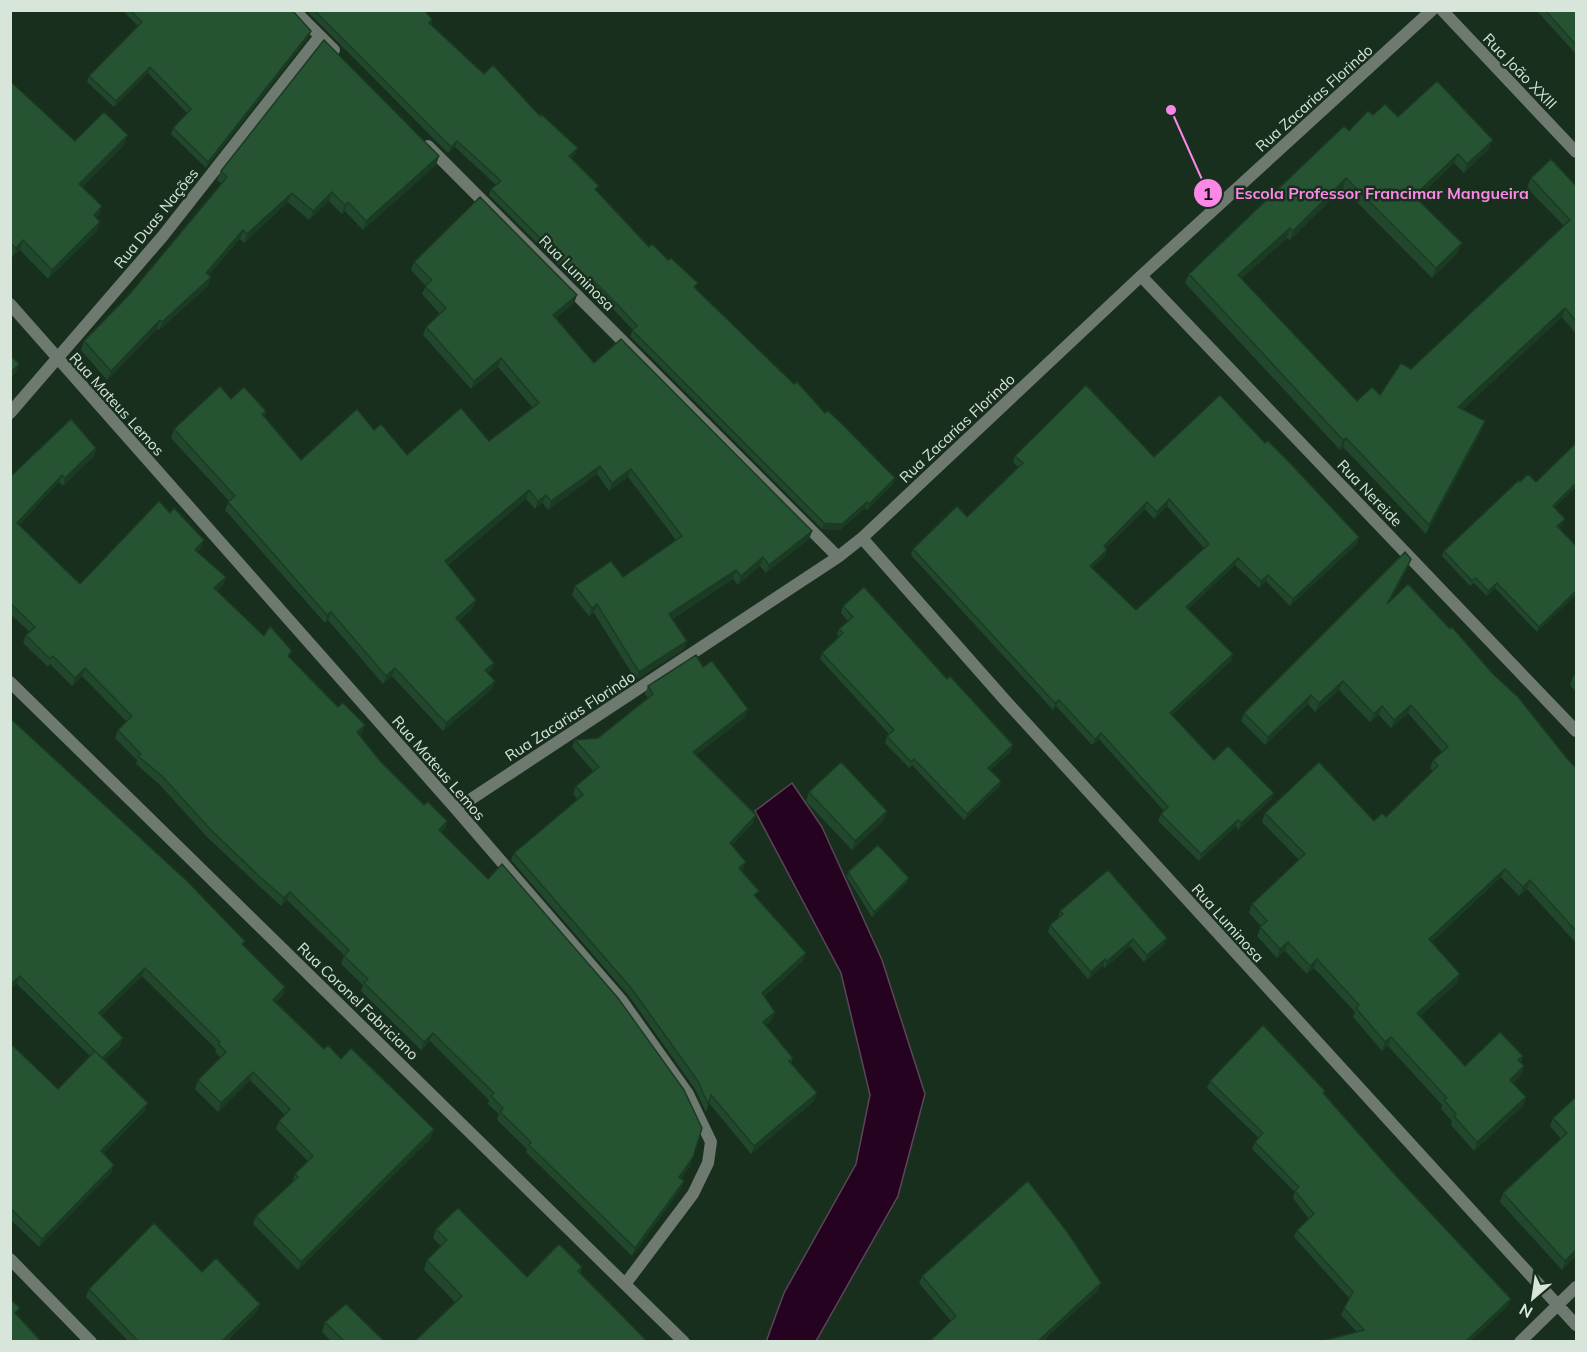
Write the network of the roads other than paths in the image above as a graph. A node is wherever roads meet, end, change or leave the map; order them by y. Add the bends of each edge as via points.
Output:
1 (294, 10) edge
2 (1432, 10) edge
3 (1442, 10) edge
4 (320, 36) junction
5 (345, 62) edge
6 (420, 137) edge
7 (1576, 152) edge
8 (1141, 276) junction
9 (10, 304) edge
10 (58, 361) junction
11 (10, 413) edge
12 (862, 538) junction
13 (838, 557) junction
14 (10, 682) edge
15 (1576, 731) edge
16 (456, 809) junction
17 (10, 1259) edge
18 (626, 1283) junction
19 (1576, 1287) edge
20 (1557, 1307) junction
21 (1576, 1325) edge
22 (91, 1341) edge
23 (684, 1341) edge
24 (1520, 1341) edge

1 - 4 street
2 - 8 street, Rua Zacarias Florindo
3 - 7 street, Rua João XXIII
4 - 5 street
4 - 10 street, Rua Duas Nações via 162,237
6 - 13 street, Rua Luminosa
8 - 12 street, Rua Zacarias Florindo
8 - 15 street, Rua Nereide
9 - 10 street, Rua Mateus Lemos
10 - 11 street, Rua Duas Nações
10 - 16 street, Rua Mateus Lemos
12 - 13 street, Rua Zacarias Florindo
12 - 20 street, Rua Luminosa
13 - 16 street, Rua Zacarias Florindo
14 - 18 street, Rua Coronel Fabriciano
16 - 18 street, Rua Mateus Lemos via 622,1001 688,1094 709,1134 708,1163 693,1194
17 - 22 street
18 - 23 street, Rua Coronel Fabriciano
19 - 20 street
20 - 21 street, Rua Luminosa
20 - 24 street

